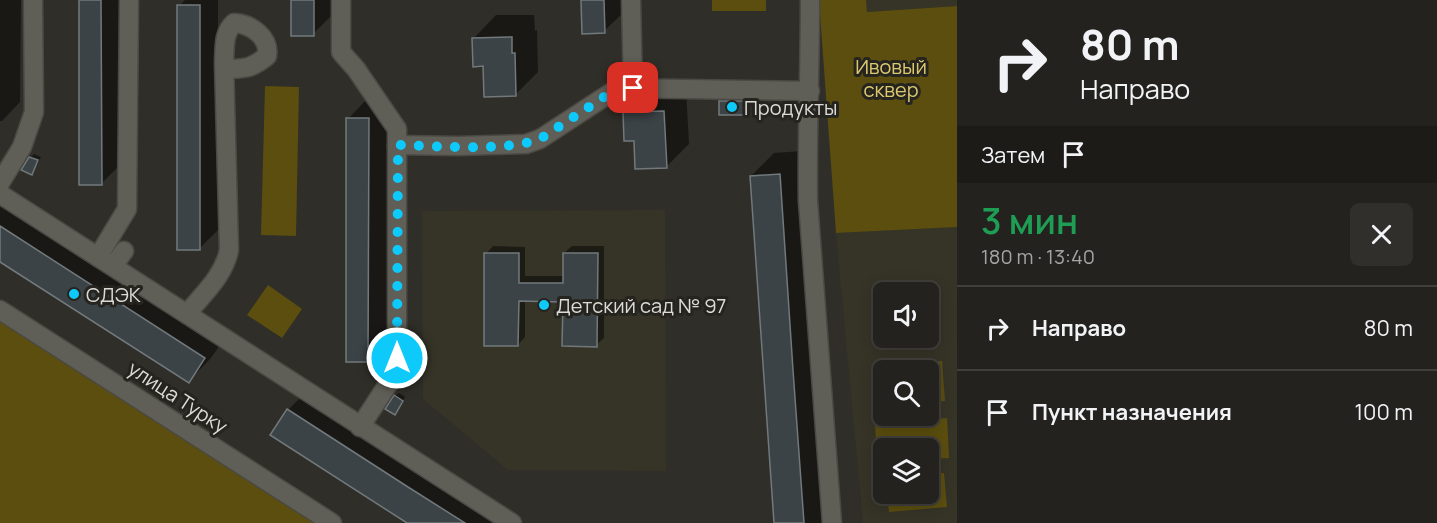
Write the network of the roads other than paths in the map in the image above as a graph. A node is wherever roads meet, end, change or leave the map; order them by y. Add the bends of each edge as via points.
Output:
1 (33, 0) edge
2 (129, 0) edge
3 (341, 0) edge
4 (631, 0) edge
5 (810, 0) edge
6 (224, 69) dead end
7 (633, 88) junction
8 (810, 91) junction
9 (398, 145) junction
10 (0, 183) edge
11 (0, 194) edge
12 (124, 251) dead end
13 (105, 261) junction
14 (0, 310) edge
15 (187, 314) junction
16 (360, 427) junction
17 (332, 523) edge
18 (512, 523) edge
19 (832, 523) edge

1 - 10 street via 34,112 22,147
2 - 13 street via 128,209
3 - 9 street via 341,52 397,129
4 - 7 street
5 - 8 street
6 - 15 street via 229,250 215,280
7 - 8 street
7 - 9 street via 618,88 540,139 526,144
8 - 19 street via 808,201
9 - 16 street via 397,366
11 - 13 street
12 - 13 street
13 - 15 street
14 - 17 street, улица Турку
15 - 16 street
16 - 18 street

